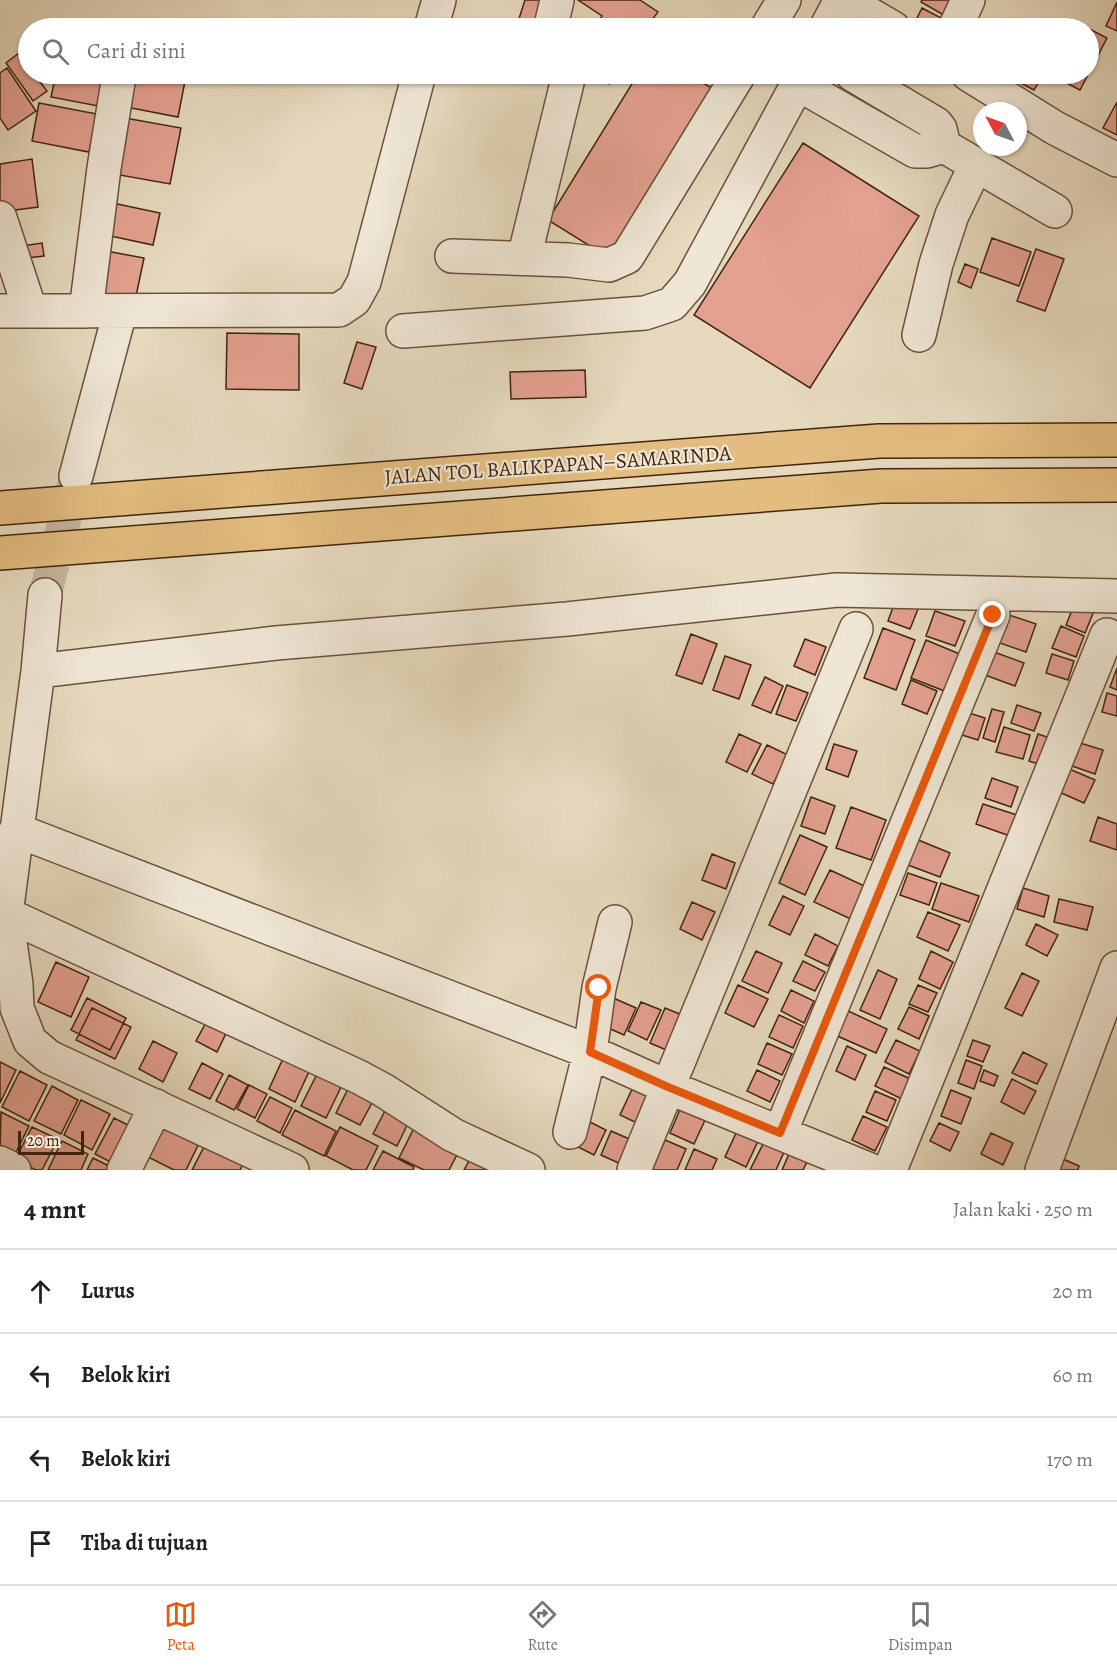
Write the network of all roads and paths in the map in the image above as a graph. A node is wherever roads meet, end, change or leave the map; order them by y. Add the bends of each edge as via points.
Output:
1 (439, 0) edge
2 (784, 0) edge
3 (843, 0) edge
4 (968, 0) edge
5 (434, 18) edge
6 (773, 18) edge
7 (832, 18) edge
8 (875, 18) edge
9 (960, 18) edge
10 (118, 84) edge
11 (416, 84) edge
12 (567, 84) edge
13 (733, 84) edge
14 (798, 84) edge
15 (809, 84) edge
16 (869, 84) edge
17 (984, 84) edge
18 (944, 146) junction
19 (1117, 160) edge
20 (976, 165) junction
21 (1055, 211) dead end
22 (0, 218) edge
23 (452, 256) dead end
24 (524, 258) junction
25 (15, 310) edge
26 (86, 311) junction
27 (120, 312) junction
28 (403, 331) dead end
29 (919, 335) dead end
30 (1117, 441) edge
31 (76, 476) tunnel mouth
32 (1117, 485) edge
33 (0, 508) edge
34 (0, 553) edge
35 (45, 596) tunnel mouth
36 (1117, 596) edge
37 (993, 615) dead end
38 (856, 629) dead end
39 (1107, 634) dead end
40 (38, 671) junction
41 (16, 830) junction
42 (6, 914) junction
43 (615, 922) dead end
44 (1117, 968) edge
45 (8, 1007) edge
46 (590, 1052) junction
47 (668, 1087) junction
48 (156, 1106) junction
49 (570, 1132) dead end
50 (780, 1133) junction
51 (250, 1161) edge
52 (0, 1163) edge
53 (14, 1170) edge
54 (123, 1170) edge
55 (292, 1170) edge
56 (528, 1170) edge
57 (633, 1170) edge
58 (870, 1170) edge
59 (890, 1170) edge
60 (1042, 1170) edge

1 - 5 street
2 - 6 street
3 - 7 street
3 - 8 street
4 - 9 street
10 - 26 street
11 - 27 street via 364,282 354,300 339,310
12 - 24 street
13 - 24 street via 627,256 609,265
14 - 28 street via 690,283 672,304 645,313
15 - 18 street via 915,151
16 - 18 street via 936,124
17 - 19 street via 1055,128
18 - 20 street
20 - 21 street
20 - 29 street via 952,215
22 - 25 street
23 - 24 street
25 - 26 street
26 - 27 street
27 - 31 street
30 - 33 highway, JALAN TOL BALIKPAPAN–SAMARINDA via 879,441
32 - 34 highway via 881,486
35 - 40 street
36 - 40 street via 837,590 567,619 276,643
37 - 50 street
38 - 47 street
39 - 59 street
40 - 41 street
41 - 42 street
41 - 46 street
42 - 45 street via 16,984
42 - 56 street via 372,1083 453,1136
43 - 46 street via 599,988
44 - 60 street
45 - 48 street via 30,1041 49,1057
46 - 47 street
46 - 49 street
47 - 50 street
47 - 57 street
48 - 51 street
48 - 54 street
50 - 58 street
51 - 55 street
52 - 53 street

